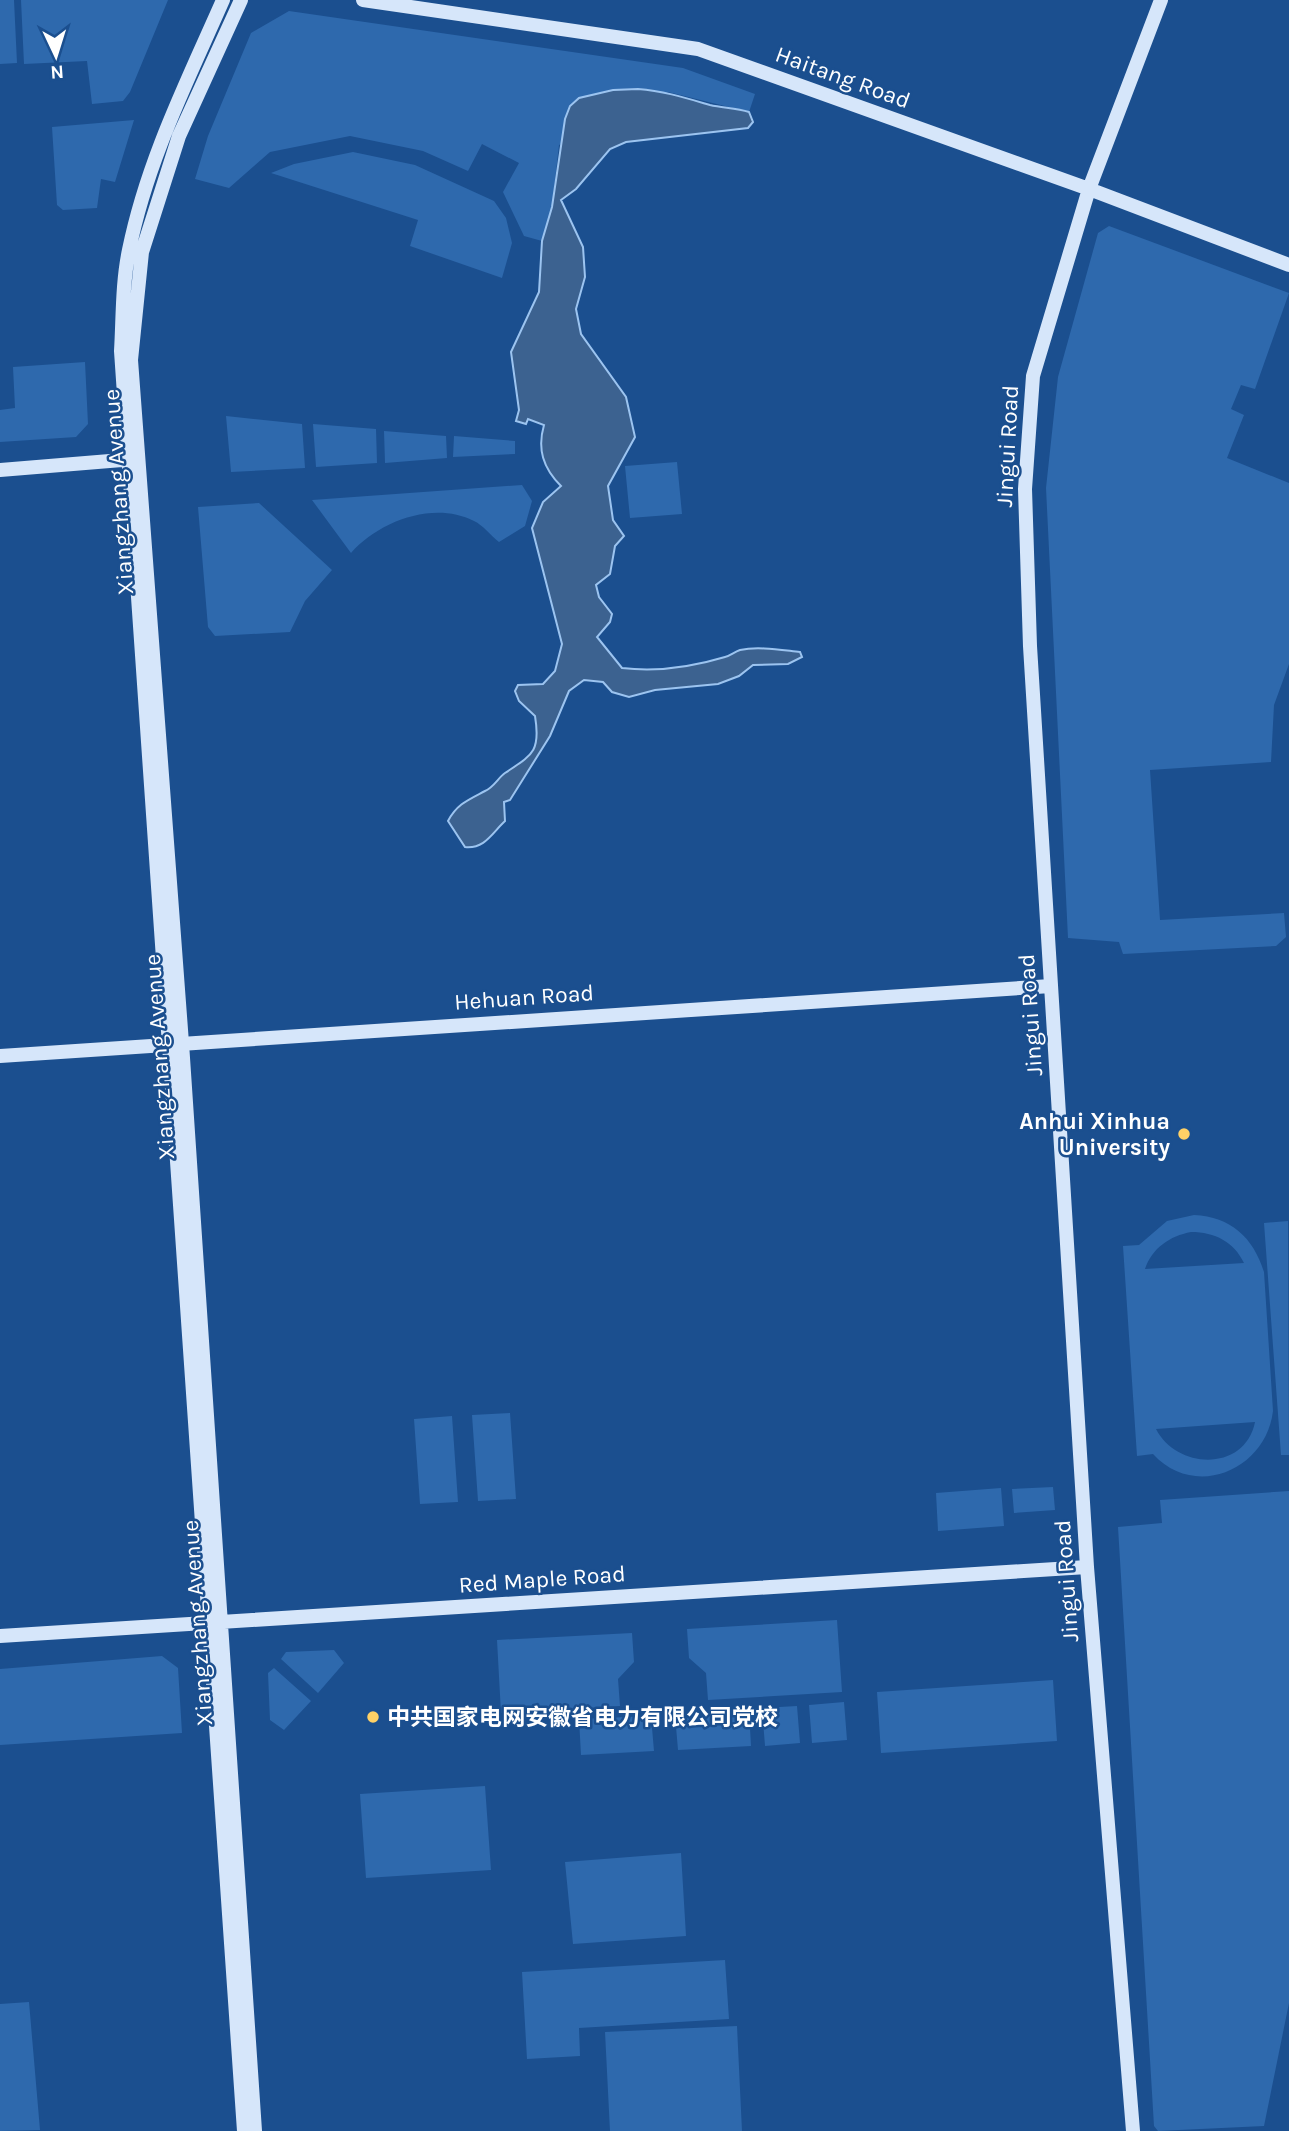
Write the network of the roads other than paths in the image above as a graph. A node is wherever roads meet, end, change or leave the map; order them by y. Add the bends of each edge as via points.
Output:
1 (223, 0) edge
2 (241, 0) edge
3 (363, 0) edge
4 (1161, 0) edge
5 (1089, 189) junction
6 (1289, 265) edge
7 (133, 459) junction
8 (0, 470) edge
9 (1051, 986) junction
10 (175, 1043) junction
11 (0, 1056) edge
12 (1087, 1567) junction
13 (214, 1622) junction
14 (0, 1636) edge
15 (244, 2131) edge
16 (255, 2131) edge
17 (1133, 2131) edge

1 - 7 street, Xiangzhang Avenue via 168,119 128,251 121,351
2 - 7 street, Xiangzhang Avenue via 179,136 142,252 131,360
3 - 5 street, Haitang Road via 698,49
4 - 5 street, Jingui Road
5 - 6 street, Haitang Road
5 - 9 street, Jingui Road via 1033,376 1025,489
7 - 8 street
7 - 10 street, Xiangzhang Avenue
9 - 10 street, Hehuan Road
9 - 12 street, Jingui Road
10 - 11 street, Hehuan Road
10 - 13 street, Xiangzhang Avenue
12 - 13 street, Red Maple Road
12 - 17 street, Jingui Road
13 - 14 street, Red Maple Road
13 - 15 street, Xiangzhang Avenue
13 - 16 street, Xiangzhang Avenue

